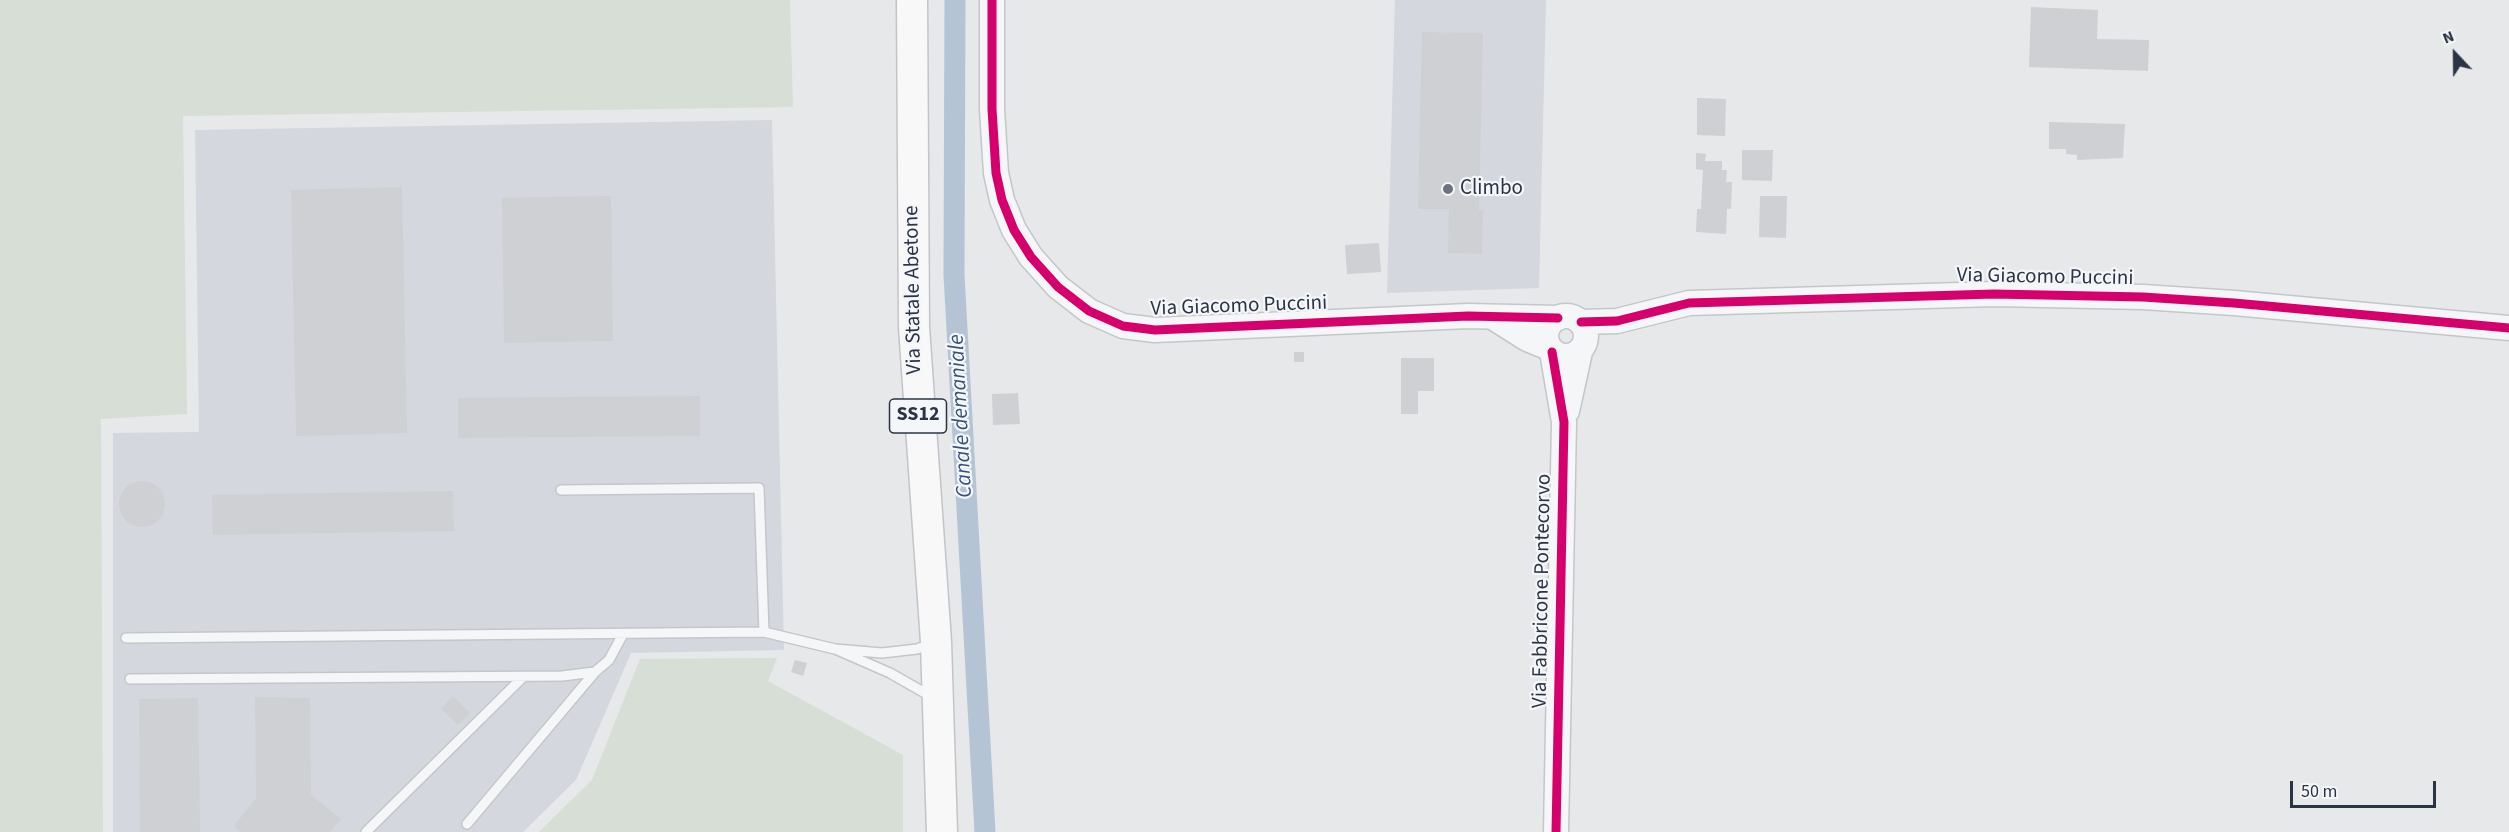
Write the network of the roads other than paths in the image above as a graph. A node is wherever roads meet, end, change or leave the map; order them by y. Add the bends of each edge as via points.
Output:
1 (912, 0) edge
2 (992, 0) edge
3 (1652, 312) junction
4 (1492, 317) junction
5 (1569, 320) junction
6 (2509, 328) edge
7 (1550, 350) junction
8 (1581, 350) junction
9 (1564, 422) junction
10 (561, 490) dead end
11 (764, 632) junction
12 (622, 634) junction
13 (126, 638) dead end
14 (936, 642) junction
15 (835, 649) junction
16 (595, 672) junction
17 (523, 677) junction
18 (130, 679) dead end
19 (938, 701) junction
20 (467, 824) dead end
21 (366, 832) edge
22 (942, 832) edge
23 (1556, 832) edge

1 - 14 main road, Via Statale Abetone / SS12 via 914,337
2 - 4 street, Via Giacomo Puccini via 992,109 996,173 1004,207 1031,257 1058,287 1089,311 1123,326 1155,330
3 - 5 street, Via Giacomo Puccini via 1617,321
3 - 6 street, Via Giacomo Puccini via 1689,303 2055,294 2324,309
3 - 8 street, Via Giacomo Puccini
4 - 5 street, Via Giacomo Puccini
4 - 7 street
5 - 7 street via 1552,321 1545,337
5 - 8 street via 1586,332
7 - 8 street via 1569,357
7 - 9 street, Via Fabbricone Pontecorvo
8 - 9 street, Via Fabbricone Pontecorvo
9 - 23 street, Via Fabbricone Pontecorvo
10 - 11 lane via 759,488
11 - 12 lane
11 - 15 lane
12 - 13 lane
12 - 16 lane via 609,660
14 - 15 lane via 882,653
14 - 19 main road, Via Statale Abetone / SS12
15 - 19 lane via 890,673
16 - 17 lane
16 - 20 lane
17 - 18 lane
17 - 21 lane
19 - 22 main road, Via Statale Abetone / SS12

